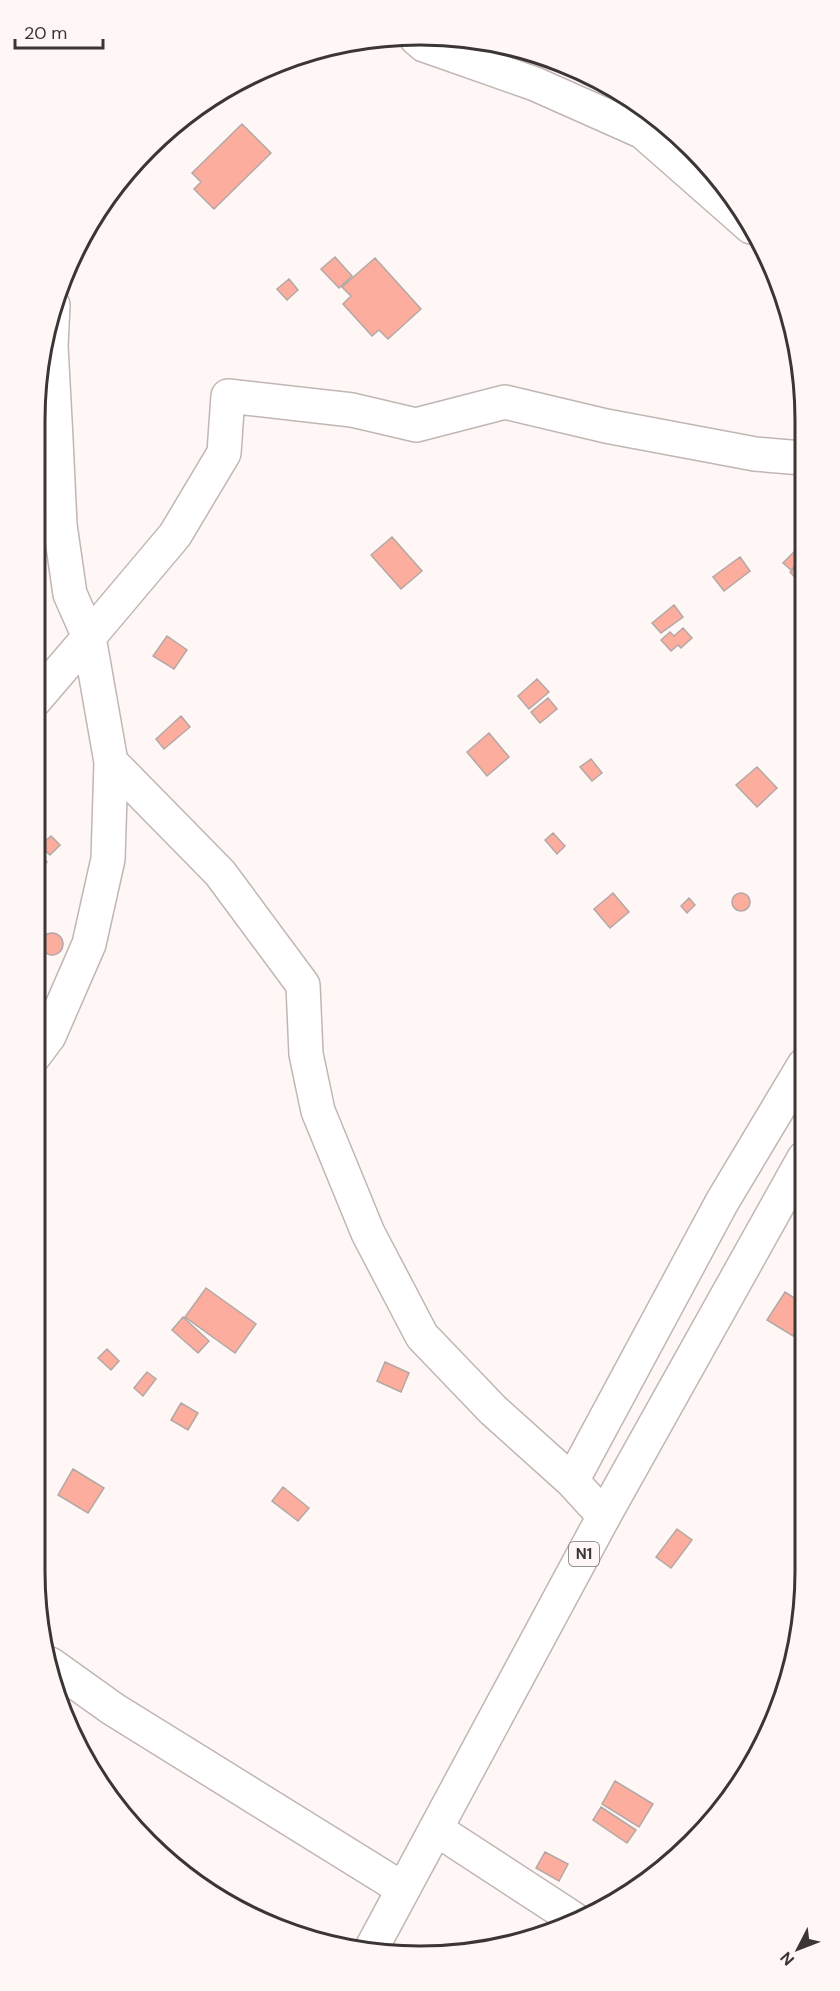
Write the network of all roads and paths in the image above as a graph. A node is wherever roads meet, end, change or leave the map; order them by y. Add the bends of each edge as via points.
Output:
1 (425, 45) edge
2 (729, 208) edge
3 (51, 351) edge
4 (45, 424) edge
5 (56, 439) junction
6 (795, 457) edge
7 (89, 637) junction
8 (45, 687) edge
9 (111, 762) junction
10 (45, 1041) edge
11 (795, 1080) edge
12 (795, 1174) edge
13 (572, 1481) junction
14 (604, 1516) junction
15 (59, 1671) edge
16 (436, 1829) junction
17 (403, 1889) junction
18 (568, 1915) edge
19 (374, 1943) edge

1 - 2 street via 536,84 643,132
3 - 5 street
4 - 5 street
5 - 7 street via 60,525 70,594
6 - 7 street via 755,454 606,426 505,402 416,425 352,410 228,396 224,453 175,535
7 - 8 street
7 - 9 street
9 - 10 street via 108,859 89,944
9 - 13 street via 220,873 303,985 306,1053 318,1111 368,1233 422,1336 493,1410
11 - 13 street via 722,1202
12 - 14 street, N1
13 - 14 street
14 - 16 street, N1
15 - 17 street
16 - 17 street, N1
16 - 18 street
17 - 19 street, N1

